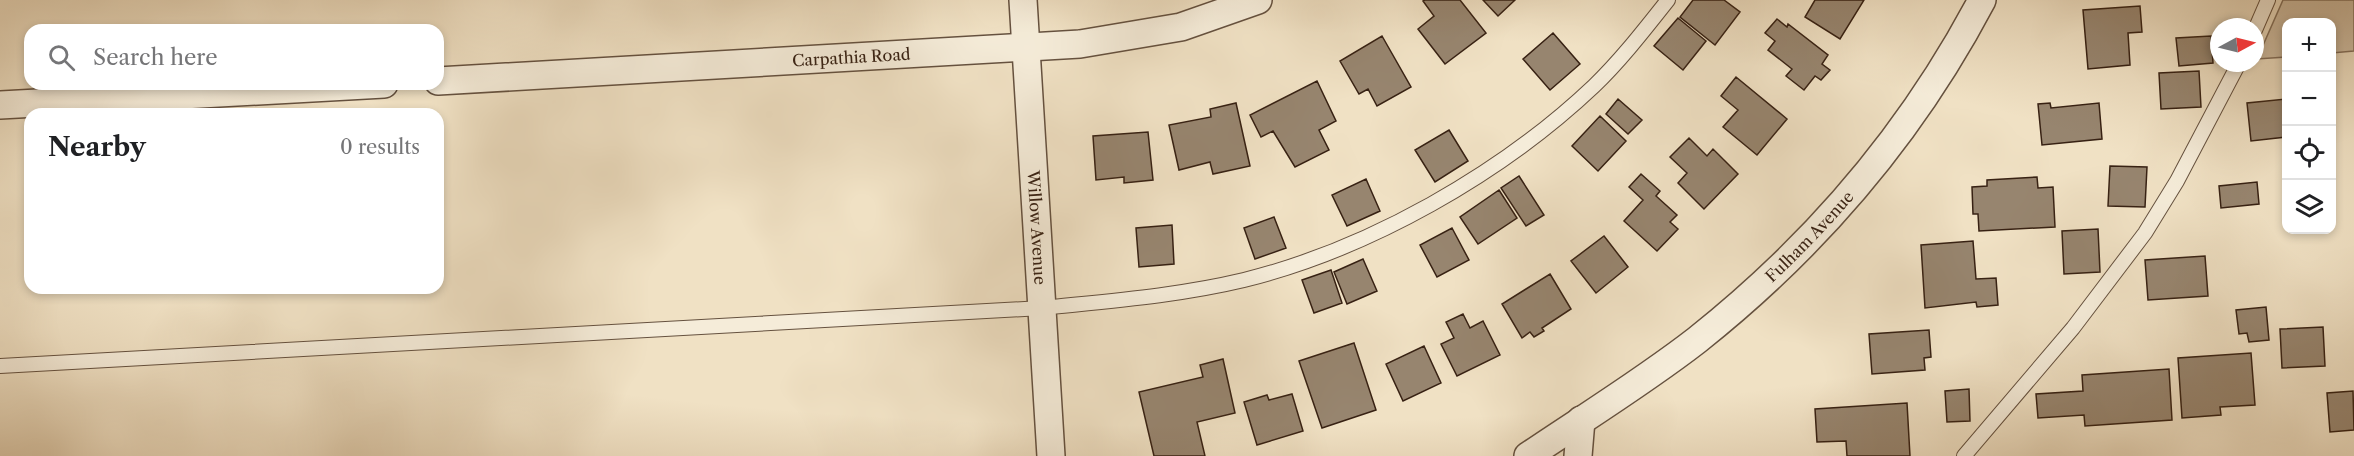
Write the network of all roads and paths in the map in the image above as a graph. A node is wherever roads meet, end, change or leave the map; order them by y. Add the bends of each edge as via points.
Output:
1 (1023, 0) edge
2 (1258, 0) edge
3 (1668, 0) edge
4 (1982, 0) edge
5 (2268, 0) edge
6 (2260, 18) edge
7 (1025, 48) junction
8 (2234, 72) edge
9 (444, 81) edge
10 (274, 90) edge
11 (0, 105) edge
12 (1041, 308) junction
13 (0, 366) edge
14 (1581, 420) junction
15 (1051, 456) edge
16 (1528, 456) edge
17 (1578, 456) edge
18 (1964, 456) edge

1 - 7 street, Willow Avenue
2 - 7 street, Carpathia Road via 1180,27 1092,42
3 - 12 lane via 1595,85 1548,124 1460,186 1378,230 1322,254 1245,279 1172,294
4 - 14 street, Fulham Avenue via 1904,127 1790,259 1696,340
5 - 6 lane
7 - 9 street, Carpathia Road
7 - 12 street, Willow Avenue
8 - 18 lane via 2145,234 2073,328
10 - 11 street
12 - 13 lane
12 - 15 street, Willow Avenue
14 - 16 street, Fulham Avenue
14 - 17 street

